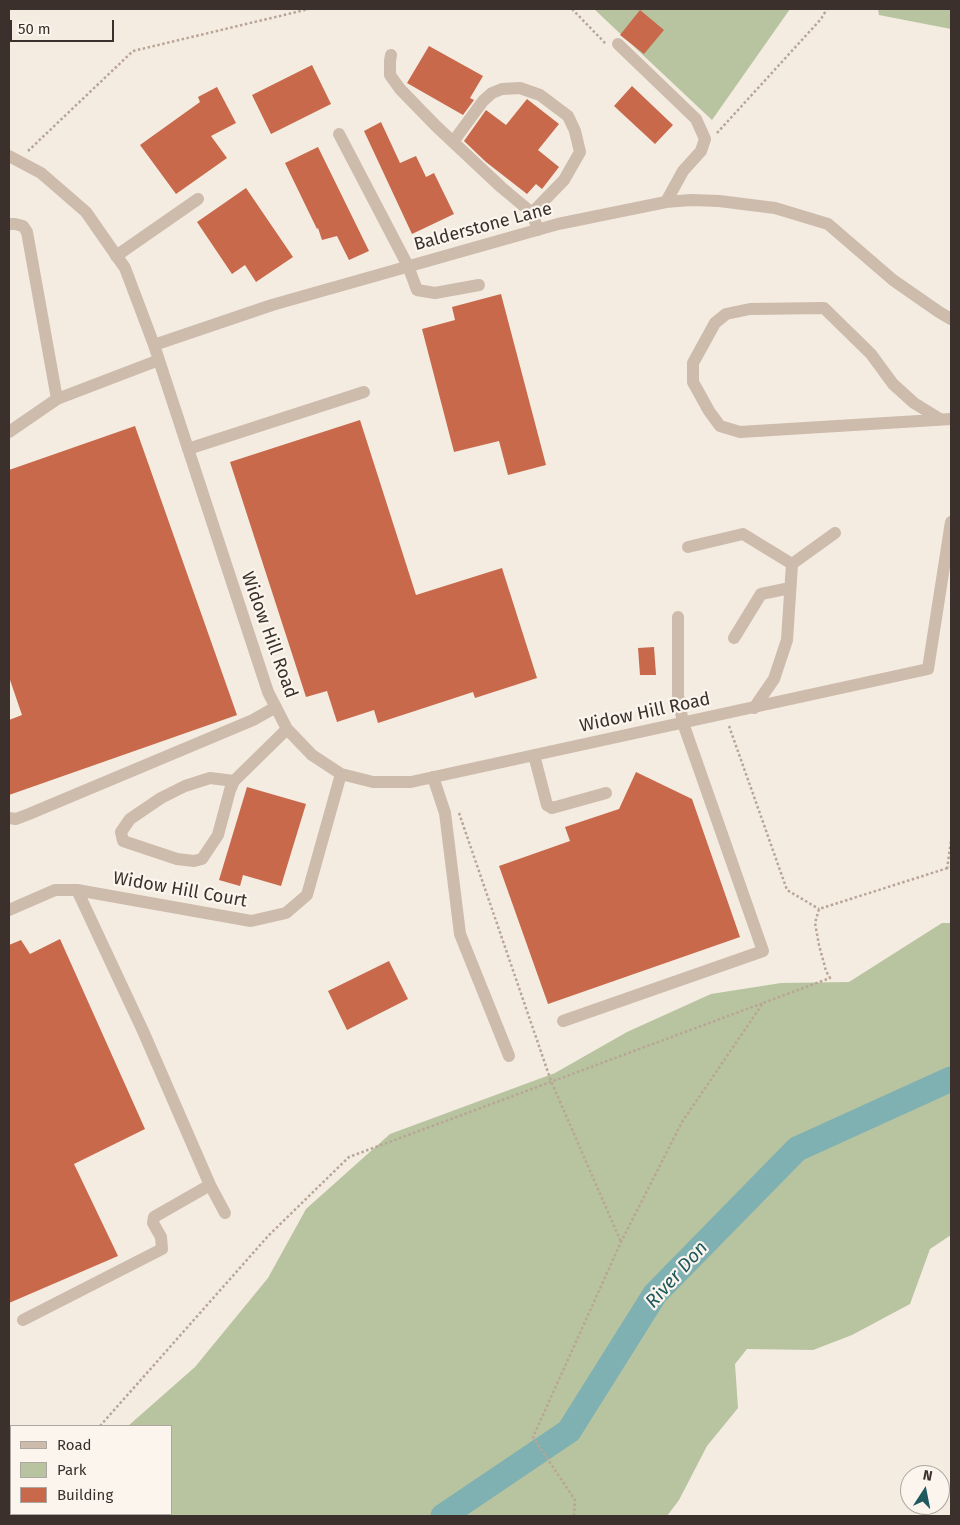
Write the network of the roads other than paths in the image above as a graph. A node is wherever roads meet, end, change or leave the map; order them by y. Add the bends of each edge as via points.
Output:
1 (618, 44) dead end
2 (392, 55) dead end
3 (339, 134) dead end
4 (453, 142) junction
5 (13, 159) edge
6 (198, 199) dead end
7 (666, 202) junction
8 (532, 213) junction
9 (9, 224) edge
10 (538, 230) junction
11 (116, 256) junction
12 (408, 266) junction
13 (479, 285) dead end
14 (951, 319) edge
15 (154, 345) junction
16 (159, 360) junction
17 (364, 392) dead end
18 (57, 399) junction
19 (946, 419) edge
20 (9, 432) edge
21 (188, 449) junction
22 (951, 522) edge
23 (835, 533) dead end
24 (688, 547) dead end
25 (792, 564) junction
26 (790, 588) junction
27 (678, 617) dead end
28 (734, 638) dead end
29 (276, 707) junction
30 (754, 708) junction
31 (683, 723) junction
32 (287, 728) junction
33 (534, 755) junction
34 (341, 774) junction
35 (433, 777) junction
36 (234, 781) junction
37 (606, 794) dead end
38 (9, 818) edge
39 (76, 890) junction
40 (9, 910) edge
41 (563, 1021) dead end
42 (509, 1056) dead end
43 (210, 1185) junction
44 (225, 1213) dead end
45 (23, 1320) dead end

1 - 7 street via 696,119 705,139 701,151 683,172
2 - 4 street via 390,75
3 - 12 street
4 - 8 street
4 - 8 street via 483,101 502,89 520,88 540,95 568,116 580,152 564,180
5 - 11 street, Widow Hill Road via 41,173 86,212
6 - 11 street
7 - 10 street, Balderstone Lane
7 - 14 street, Balderstone Lane via 720,201 775,208 828,224 893,280
8 - 10 street
9 - 18 street via 23,226 27,232
10 - 12 street, Balderstone Lane
11 - 15 street, Widow Hill Road via 125,268
12 - 13 street via 417,290 424,292
12 - 15 street, Balderstone Lane via 272,305
15 - 16 street, Widow Hill Road
16 - 18 street
16 - 21 street, Widow Hill Road
17 - 21 street
18 - 20 street
19 - 19 street via 740,432 720,426 709,411 693,382 693,363 715,323 726,314 750,309 824,308 871,354 893,384 914,403
21 - 29 street, Widow Hill Road via 268,692
22 - 30 street, Widow Hill Road via 928,669
23 - 25 street
24 - 25 street via 743,534
25 - 26 street
26 - 28 street via 761,594
26 - 30 street via 787,640 774,679
27 - 31 street via 678,694
29 - 32 street, Widow Hill Road
29 - 38 street via 135,770 16,819
30 - 31 street, Widow Hill Road
31 - 33 street, Widow Hill Road
31 - 41 street via 763,951
32 - 34 street, Widow Hill Road via 312,755
32 - 36 street
33 - 35 street, Widow Hill Road
33 - 37 street via 547,805 552,808
34 - 35 street, Widow Hill Road via 373,782 411,782
34 - 39 street, Widow Hill Court via 307,895 286,913 252,921
35 - 42 street via 445,813 460,934
36 - 36 street via 218,835 202,859 177,859 123,841 121,832 130,819 162,798 210,778
39 - 40 street, Widow Hill Court via 55,890
39 - 43 street via 143,1031
43 - 44 street
43 - 45 street via 154,1217 162,1249

